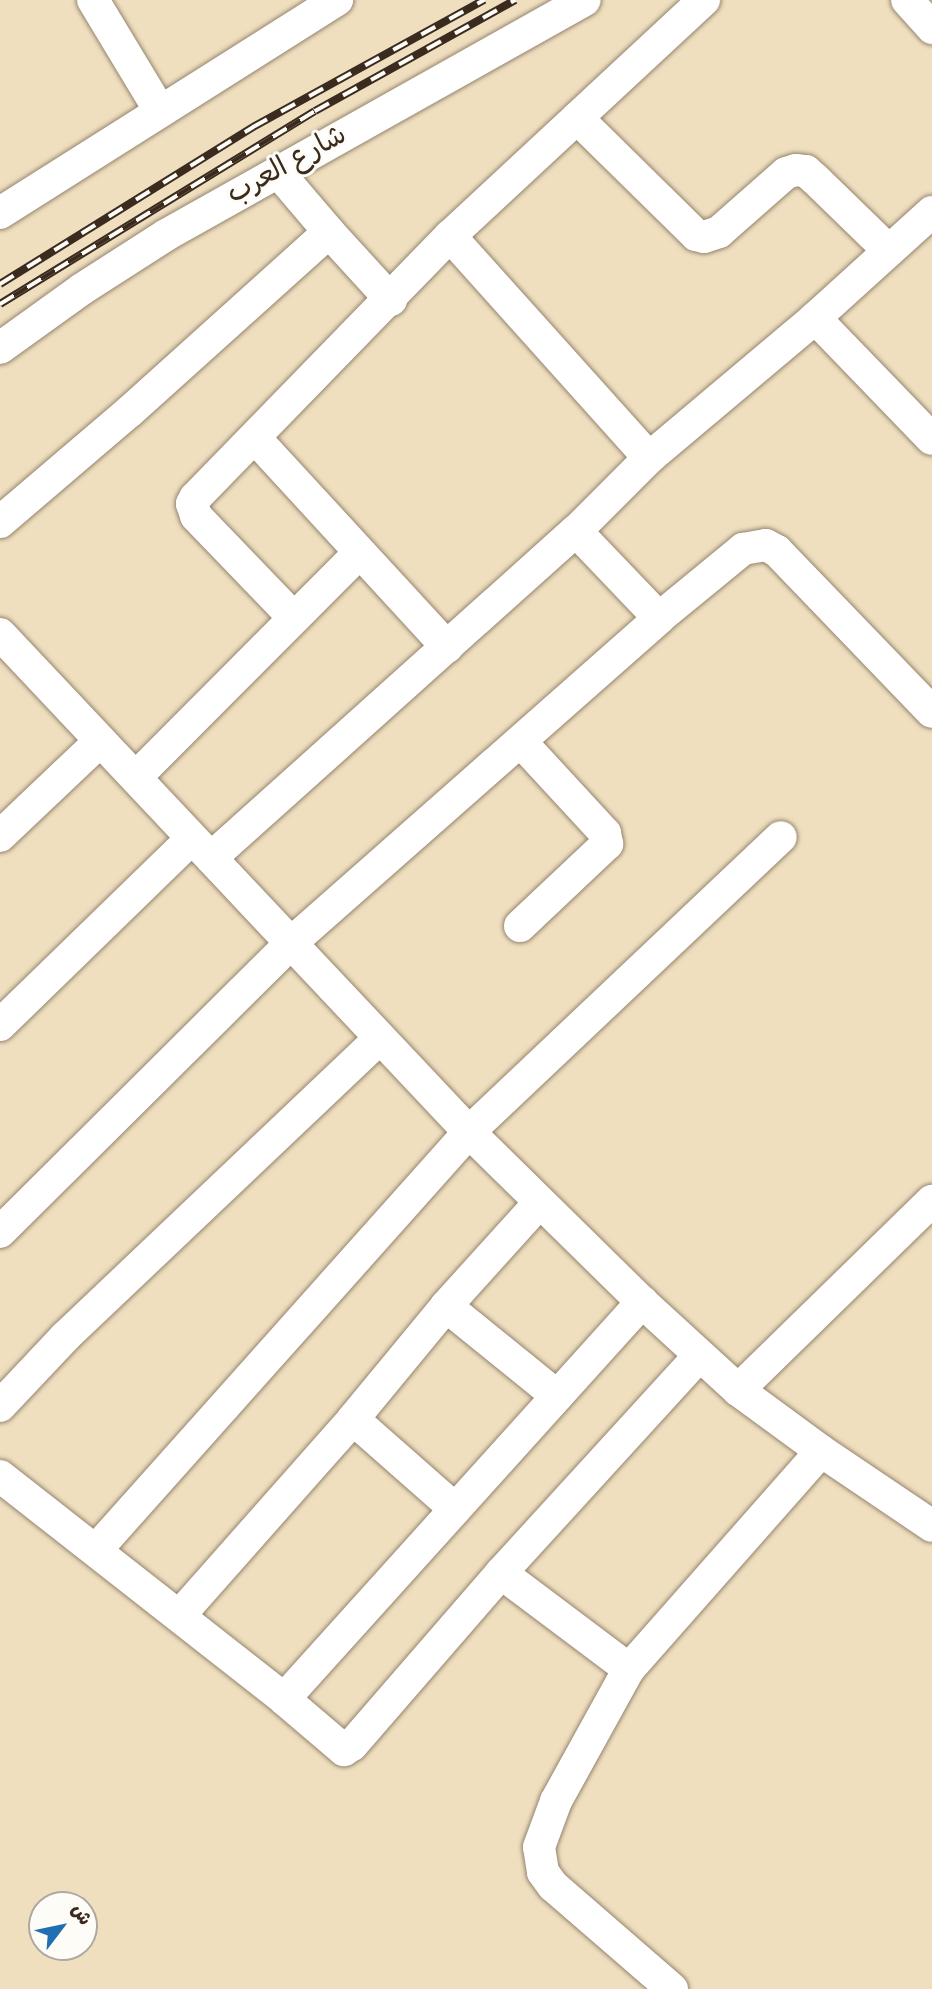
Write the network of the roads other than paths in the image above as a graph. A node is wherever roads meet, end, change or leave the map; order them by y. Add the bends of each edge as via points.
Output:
1 (93, 0) edge
2 (337, 0) edge
3 (586, 0) edge
4 (704, 0) edge
5 (907, 0) edge
6 (932, 29) edge
7 (160, 111) junction
8 (577, 118) junction
9 (278, 172) junction
10 (932, 212) edge
11 (0, 213) edge
12 (329, 232) junction
13 (450, 236) junction
14 (889, 251) junction
15 (391, 300) junction
16 (815, 318) junction
17 (0, 348) edge
18 (928, 425) edge
19 (255, 438) junction
20 (649, 458) junction
21 (0, 523) edge
22 (576, 531) junction
23 (359, 553) junction
24 (294, 618) junction
25 (659, 618) junction
26 (1, 637) edge
27 (447, 647) junction
28 (932, 712) edge
29 (100, 741) junction
30 (521, 742) junction
31 (136, 777) junction
32 (0, 836) edge
33 (781, 837) dead end
34 (201, 848) junction
35 (520, 926) dead end
36 (291, 943) junction
37 (0, 1024) edge
38 (380, 1038) junction
39 (469, 1132) junction
40 (932, 1201) edge
41 (540, 1202) junction
42 (0, 1232) edge
43 (642, 1302) junction
44 (446, 1306) junction
45 (699, 1356) junction
46 (738, 1390) junction
47 (557, 1396) junction
48 (0, 1406) edge
49 (353, 1419) junction
50 (821, 1451) junction
51 (0, 1476) edge
52 (455, 1509) junction
53 (932, 1526) edge
54 (96, 1550) junction
55 (501, 1573) junction
56 (179, 1616) junction
57 (629, 1669) junction
58 (284, 1699) junction
59 (672, 1989) edge

1 - 7 street
2 - 7 street
3 - 9 street, شارع العرب
4 - 8 street
5 - 6 street
7 - 11 street
8 - 13 street
8 - 14 street via 696,235 719,232 786,173 796,170 806,171
9 - 12 street
9 - 17 street, شارع العرب via 166,235
10 - 14 street
12 - 15 street
12 - 21 street
13 - 15 street
13 - 20 street
14 - 16 street
15 - 19 street
16 - 18 street
16 - 20 street
19 - 23 street
19 - 24 street via 195,498 193,510
20 - 22 street
22 - 25 street
22 - 27 street
23 - 24 street
23 - 27 street
24 - 31 street
25 - 28 street via 743,549 765,545 777,551
25 - 30 street
26 - 29 street
27 - 34 street
29 - 31 street
29 - 32 street
30 - 35 street via 607,838 604,849
30 - 36 street
31 - 34 street
33 - 39 street
34 - 36 street
34 - 37 street
36 - 38 street
36 - 42 street
38 - 39 street
38 - 48 street via 65,1337
39 - 41 street
39 - 54 street
40 - 46 street
41 - 43 street
41 - 44 street
43 - 45 street
43 - 47 street
44 - 47 street
44 - 49 street
45 - 46 street
45 - 55 street
46 - 50 street
47 - 52 street
49 - 52 street
49 - 56 street
50 - 53 street
50 - 57 street
51 - 54 street
52 - 58 street
54 - 56 street
55 - 57 street
55 - 58 street via 348,1748 341,1749
56 - 58 street
57 - 59 street via 556,1801 538,1858 553,1886

